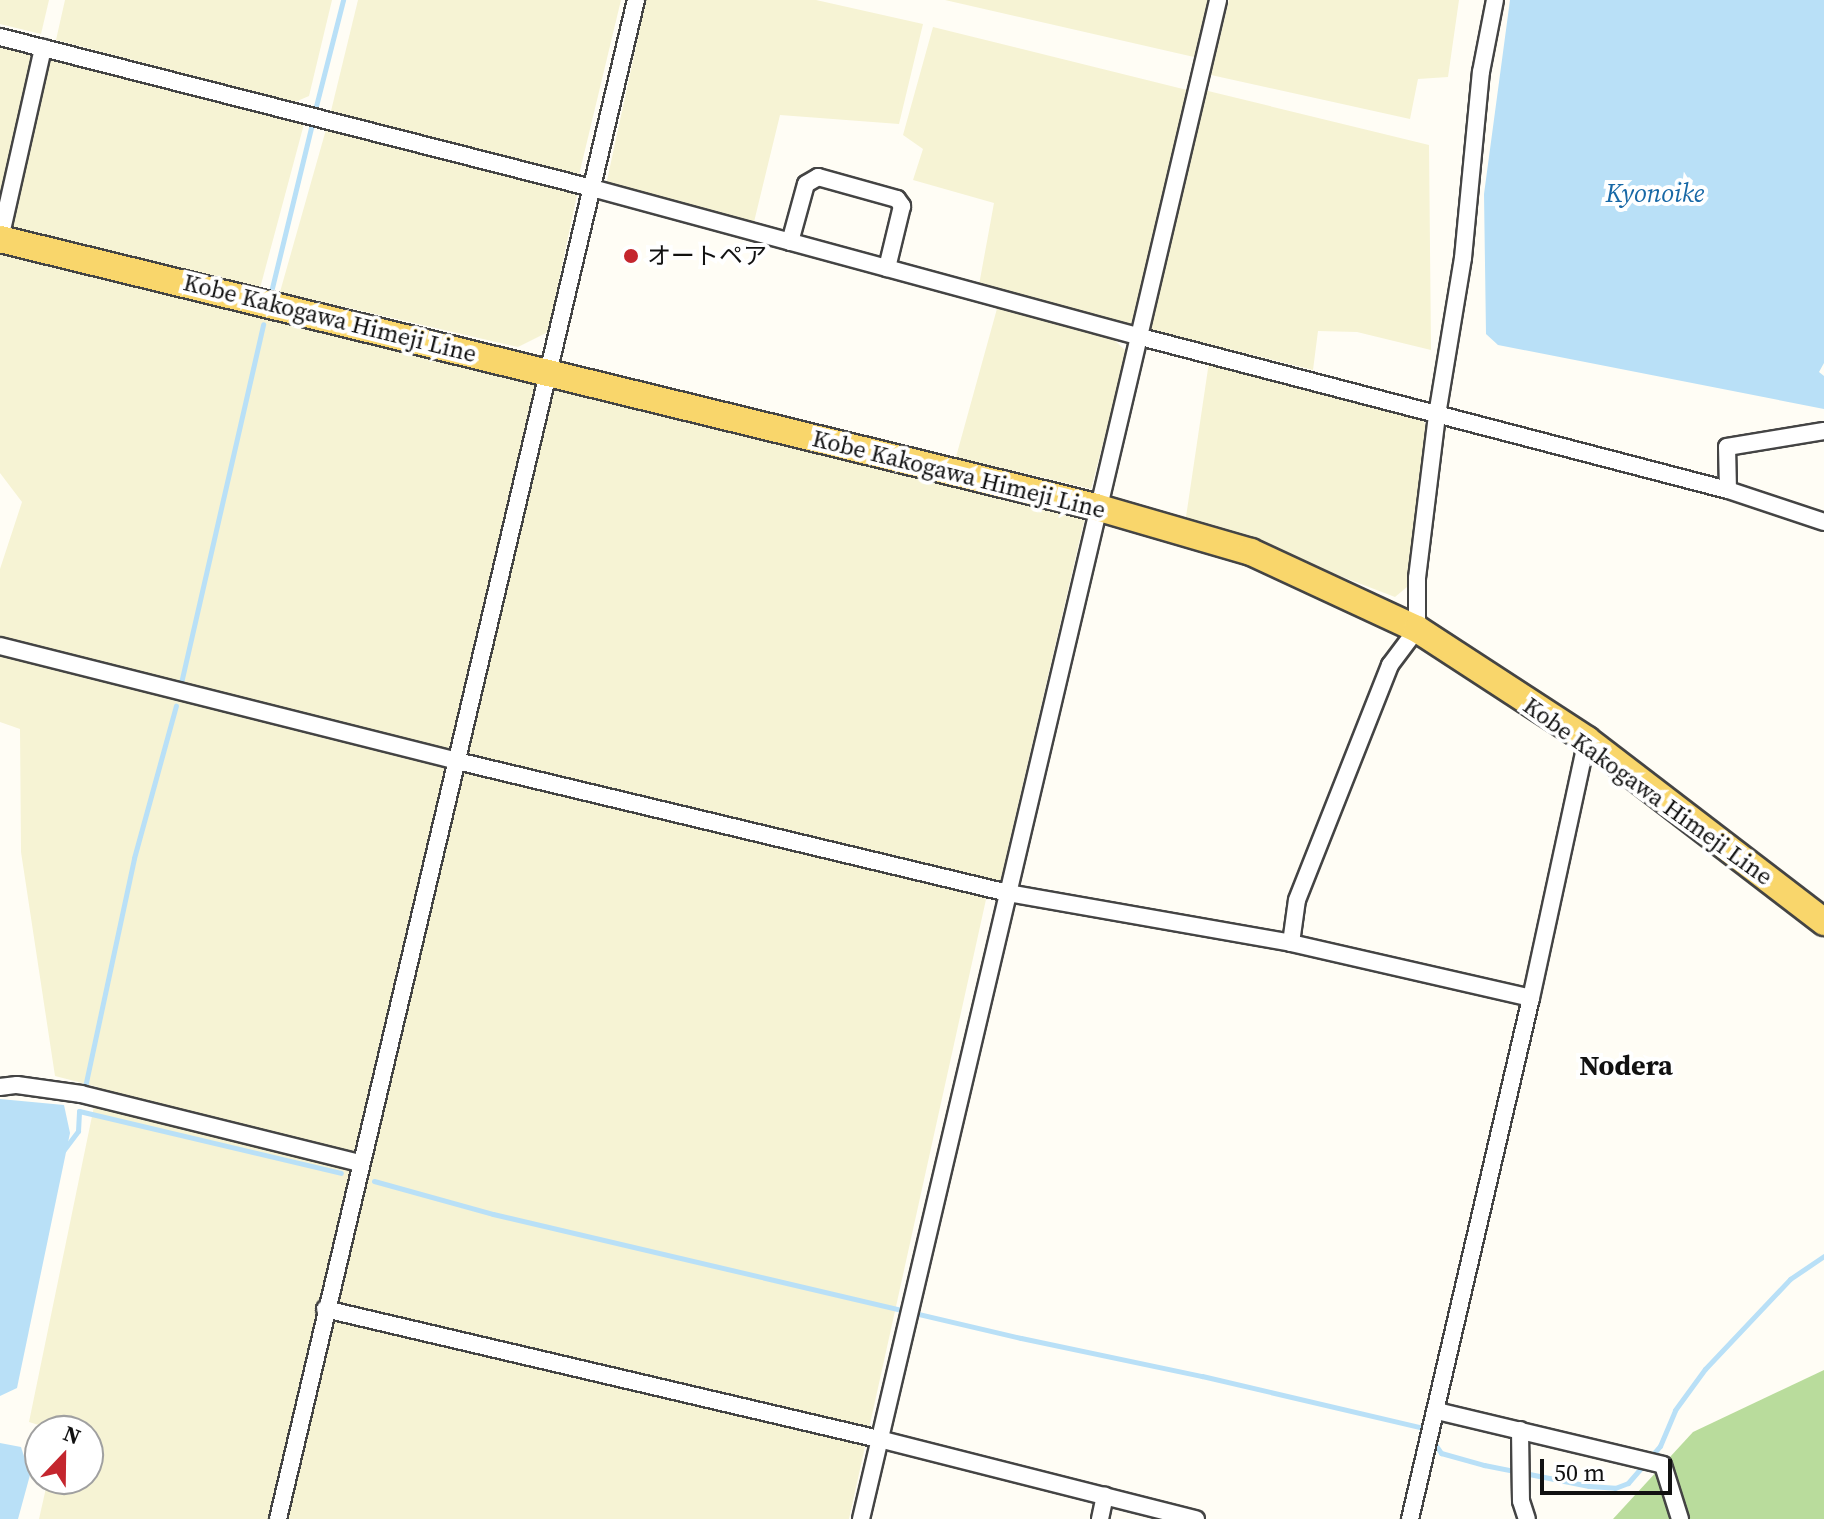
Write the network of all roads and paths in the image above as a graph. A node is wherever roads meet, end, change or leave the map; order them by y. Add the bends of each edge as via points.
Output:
1 (636, 0) edge
2 (1218, 0) edge
3 (1495, 0) edge
4 (0, 37) edge
5 (43, 48) junction
6 (592, 188) junction
7 (0, 239) edge
8 (790, 242) junction
9 (887, 268) junction
10 (1137, 336) junction
11 (550, 372) junction
12 (1437, 415) junction
13 (1824, 431) edge
14 (1728, 490) junction
15 (1096, 507) junction
16 (1824, 522) edge
17 (1417, 629) junction
18 (0, 646) edge
19 (1587, 740) junction
20 (457, 761) junction
21 (1008, 893) junction
22 (1824, 922) edge
23 (1291, 943) junction
24 (1531, 998) junction
25 (0, 1087) edge
26 (360, 1163) junction
27 (325, 1309) junction
28 (1437, 1411) junction
29 (1520, 1430) junction
30 (879, 1439) junction
31 (1105, 1496) junction
32 (278, 1519) edge
33 (861, 1519) edge
34 (1100, 1519) edge
35 (1196, 1519) edge
36 (1410, 1519) edge
37 (1527, 1519) edge
38 (1680, 1519) edge

1 - 6 street
2 - 10 street
3 - 12 street via 1481,72 1463,258
4 - 5 street
5 - 6 street
5 - 7 street
6 - 8 street
6 - 11 street
7 - 11 main road, Kobe Kakogawa Himeji Line
8 - 9 street
8 - 9 street via 806,184 818,177 897,199 902,206
9 - 10 street
10 - 12 street
10 - 15 street
11 - 15 main road, Kobe Kakogawa Himeji Line
11 - 20 street
12 - 14 street
12 - 17 street via 1417,578
13 - 14 street via 1727,447
14 - 16 street
15 - 17 main road, Kobe Kakogawa Himeji Line via 1251,552
15 - 21 street
17 - 19 main road, Kobe Kakogawa Himeji Line
17 - 23 street via 1390,665 1297,900
18 - 20 street
19 - 22 main road, Kobe Kakogawa Himeji Line
19 - 24 street
20 - 21 street
20 - 26 street
21 - 23 street
21 - 30 street
23 - 24 street
24 - 28 street
25 - 26 street via 81,1094
26 - 27 street
27 - 30 street
27 - 32 street
28 - 29 street
28 - 36 street
29 - 37 street via 1521,1501
29 - 38 street via 1663,1465
30 - 31 street
30 - 33 street
31 - 34 street
31 - 35 street

